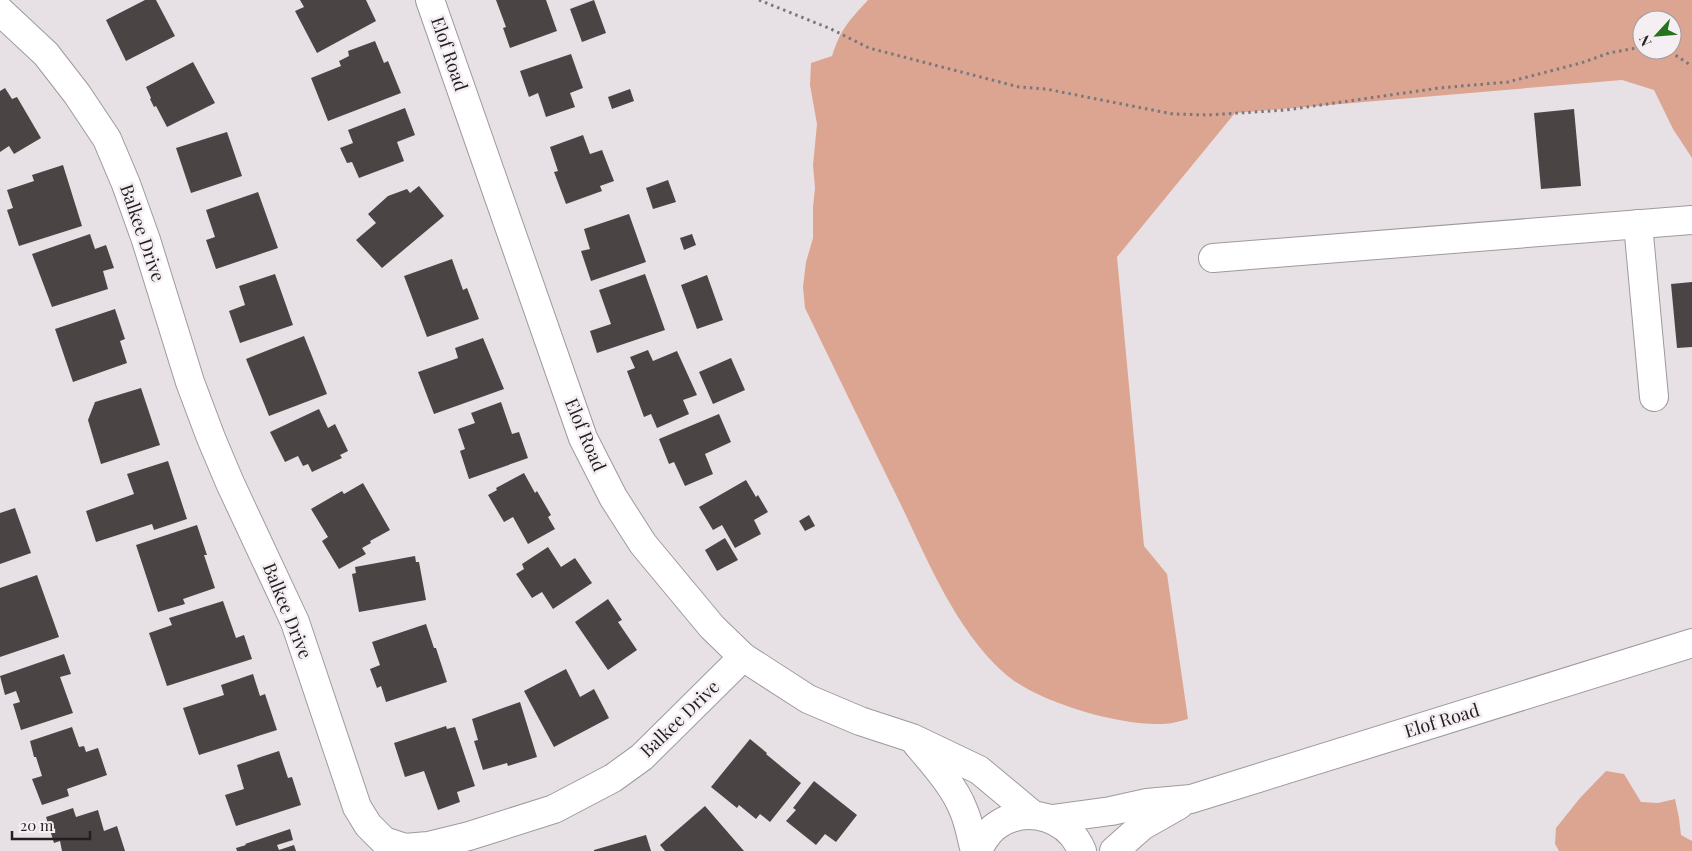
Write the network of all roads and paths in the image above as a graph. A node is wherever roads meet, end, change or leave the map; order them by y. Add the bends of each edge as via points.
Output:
1 (430, 0) edge
2 (759, 0) edge
3 (0, 11) edge
4 (1632, 50) edge
5 (1692, 220) edge
6 (1638, 224) junction
7 (1212, 258) dead end
8 (1654, 397) dead end
9 (1692, 643) edge
10 (743, 657) junction
11 (912, 738) junction
12 (1192, 799) junction
13 (1043, 817) junction
14 (976, 851) edge
15 (1082, 851) edge
16 (1114, 851) edge

1 - 10 street, Elof Road via 583,438 613,497 643,544 712,627
2 - 4 path via 869,48 1019,87 1046,89 1173,114 1286,110 1439,88 1508,82
3 - 10 street, Balkee Drive via 46,54 107,139 146,240 210,438 295,622 357,807 368,825 384,841 405,848 428,846 554,809 583,795 642,757
5 - 6 street
6 - 7 street
6 - 8 street
9 - 12 street, Elof Road
10 - 11 street, Elof Road via 808,699
11 - 13 street, Elof Road via 979,770
11 - 14 street via 959,799
12 - 13 street, Elof Road
12 - 16 street, Elof Road via 1142,826
13 - 14 street via 1015,817 998,824
13 - 15 street via 1068,829

